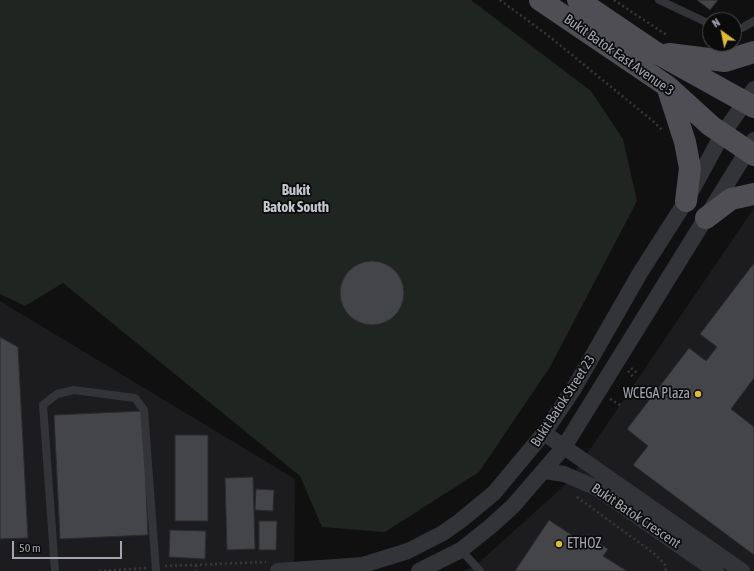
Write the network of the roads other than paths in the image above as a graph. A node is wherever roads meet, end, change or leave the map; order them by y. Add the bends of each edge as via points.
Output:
1 (540, 0) edge
2 (578, 0) edge
3 (659, 0) edge
4 (702, 20) edge
5 (754, 21) edge
6 (742, 28) edge
7 (655, 52) junction
8 (754, 52) edge
9 (667, 86) junction
10 (751, 99) edge
11 (722, 135) junction
12 (752, 149) edge
13 (754, 194) edge
14 (686, 201) junction
15 (706, 218) junction
16 (544, 433) junction
17 (564, 447) junction
18 (545, 471) junction
19 (711, 548) junction
20 (461, 550) junction
21 (275, 566) edge
22 (697, 566) edge
23 (156, 569) edge
24 (55, 571) edge
25 (419, 571) edge
26 (480, 571) edge
27 (716, 571) edge
28 (742, 571) edge

1 - 9 main road, Bukit Batok East Avenue 3
2 - 7 main road, Bukit Batok East Avenue 3
3 - 4 lane
5 - 6 lane
7 - 8 main road via 726,61
7 - 10 main road, Bukit Batok East Avenue 3
9 - 11 main road, Bukit Batok East Avenue 3
9 - 14 main road via 685,142 690,168
10 - 11 street, Bukit Batok Street 23
11 - 12 main road, Bukit Batok East Avenue 3
11 - 14 street, Bukit Batok Street 23
12 - 15 street, Bukit Batok Street 23
13 - 15 main road via 731,199
14 - 16 street, Bukit Batok Street 23 via 640,273 573,390
15 - 17 street, Bukit Batok Street 23
16 - 17 street, Bukit Batok Crescent
16 - 21 street, Bukit Batok Street 23 via 508,478 477,509 408,551 362,565
17 - 18 street, Bukit Batok Street 23
17 - 19 street, Bukit Batok Crescent
18 - 20 street, Bukit Batok Street 23 via 513,506
18 - 22 street, Bukit Batok Crescent via 564,474 597,488
19 - 22 street
19 - 28 street, Bukit Batok Crescent
20 - 25 street, Bukit Batok Street 23
20 - 26 lane
22 - 27 street, Bukit Batok Crescent
23 - 24 lane via 144,410 136,398 74,390 57,394 43,405

